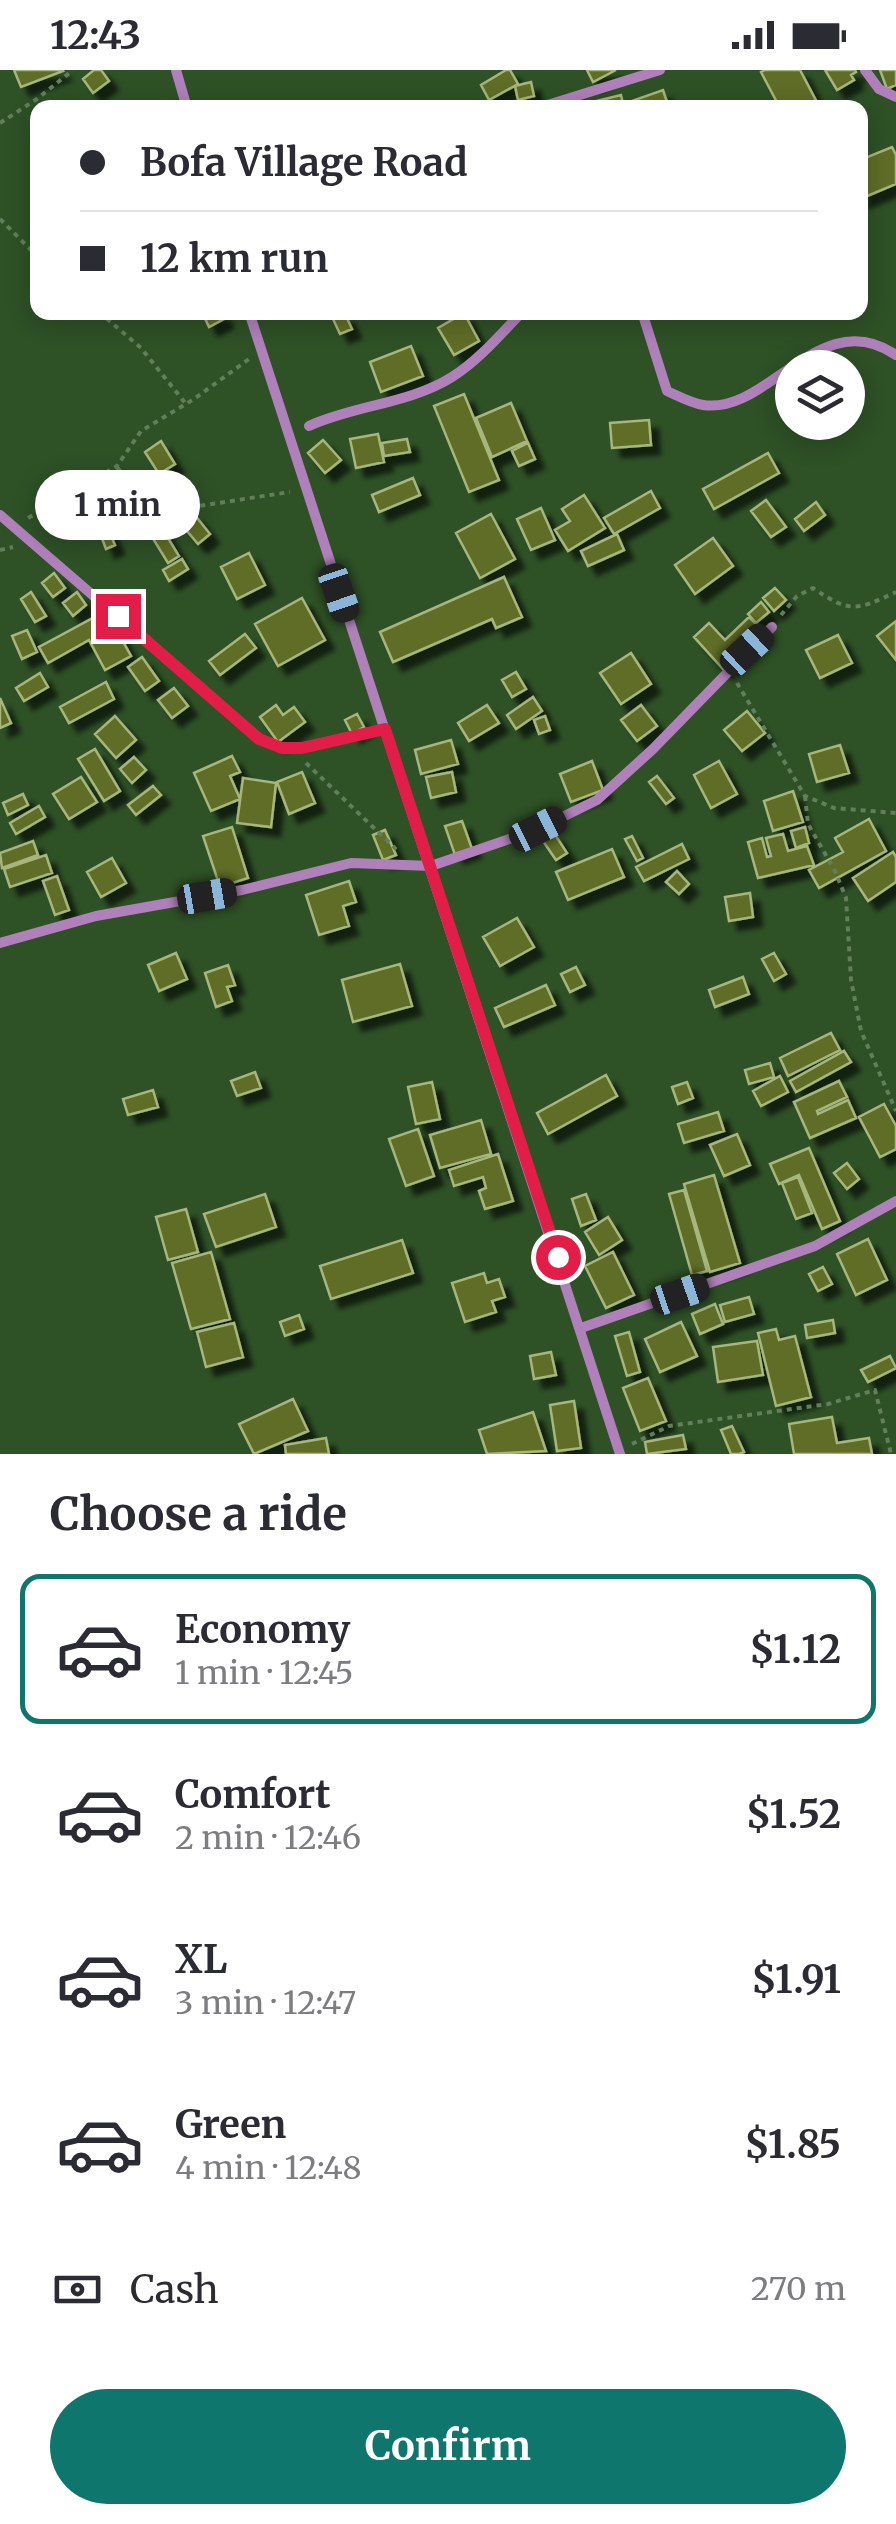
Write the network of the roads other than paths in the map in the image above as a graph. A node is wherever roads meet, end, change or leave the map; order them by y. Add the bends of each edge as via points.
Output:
1 (176, 70) edge
2 (660, 70) edge
3 (865, 70) edge
4 (896, 96) edge
5 (185, 100) edge
6 (564, 100) edge
7 (252, 320) edge
8 (514, 320) edge
9 (644, 320) edge
10 (896, 355) edge
11 (309, 426) dead end
12 (0, 515) edge
13 (772, 627) road end
14 (385, 729) junction
15 (431, 866) junction
16 (0, 943) edge
17 (896, 1201) edge
18 (581, 1328) junction
19 (615, 1453) edge

1 - 5 street
2 - 6 street
3 - 4 street via 879,89
7 - 14 street
8 - 11 street via 453,377
9 - 10 street via 666,392 705,406 739,399 842,340 883,346
12 - 14 street via 259,739 290,748
13 - 15 street via 597,800 538,829
14 - 15 street
15 - 16 street via 351,863
15 - 18 street
17 - 18 street via 815,1246
18 - 19 street

